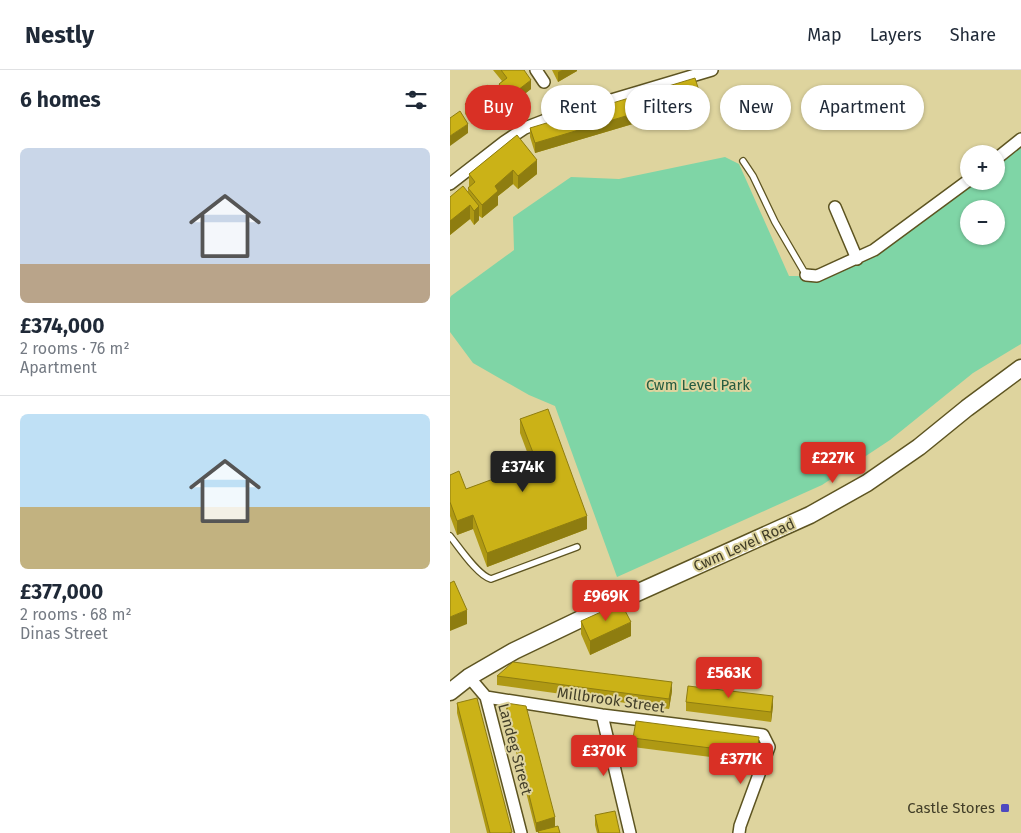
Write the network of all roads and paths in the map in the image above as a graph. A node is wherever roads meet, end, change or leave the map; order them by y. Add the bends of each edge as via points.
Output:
1 (536, 70) edge
2 (712, 70) edge
3 (544, 82) dead end
4 (1021, 139) edge
5 (1005, 152) edge
6 (744, 161) dead end
7 (450, 184) edge
8 (960, 187) edge
9 (835, 207) dead end
10 (858, 259) junction
11 (806, 275) joint
12 (1021, 368) edge
13 (450, 536) edge
14 (577, 546) dead end
15 (469, 678) junction
16 (450, 692) edge
17 (486, 697) junction
18 (602, 715) junction
19 (521, 833) edge
20 (630, 833) edge
21 (739, 833) edge

1 - 3 street
2 - 7 street via 525,128
4 - 5 street
6 - 11 lane
8 - 10 street
9 - 10 street
10 - 11 street via 816,276
12 - 15 street, Cwm Level Road via 919,448 867,484 810,515 514,650
13 - 14 lane via 479,571 490,579
15 - 16 street, Cwm Level Road
15 - 17 street, Landeg Street
17 - 18 street, Millbrook Street
17 - 19 street, Landeg Street
18 - 20 street
18 - 21 street, Millbrook Street via 763,734 769,747

